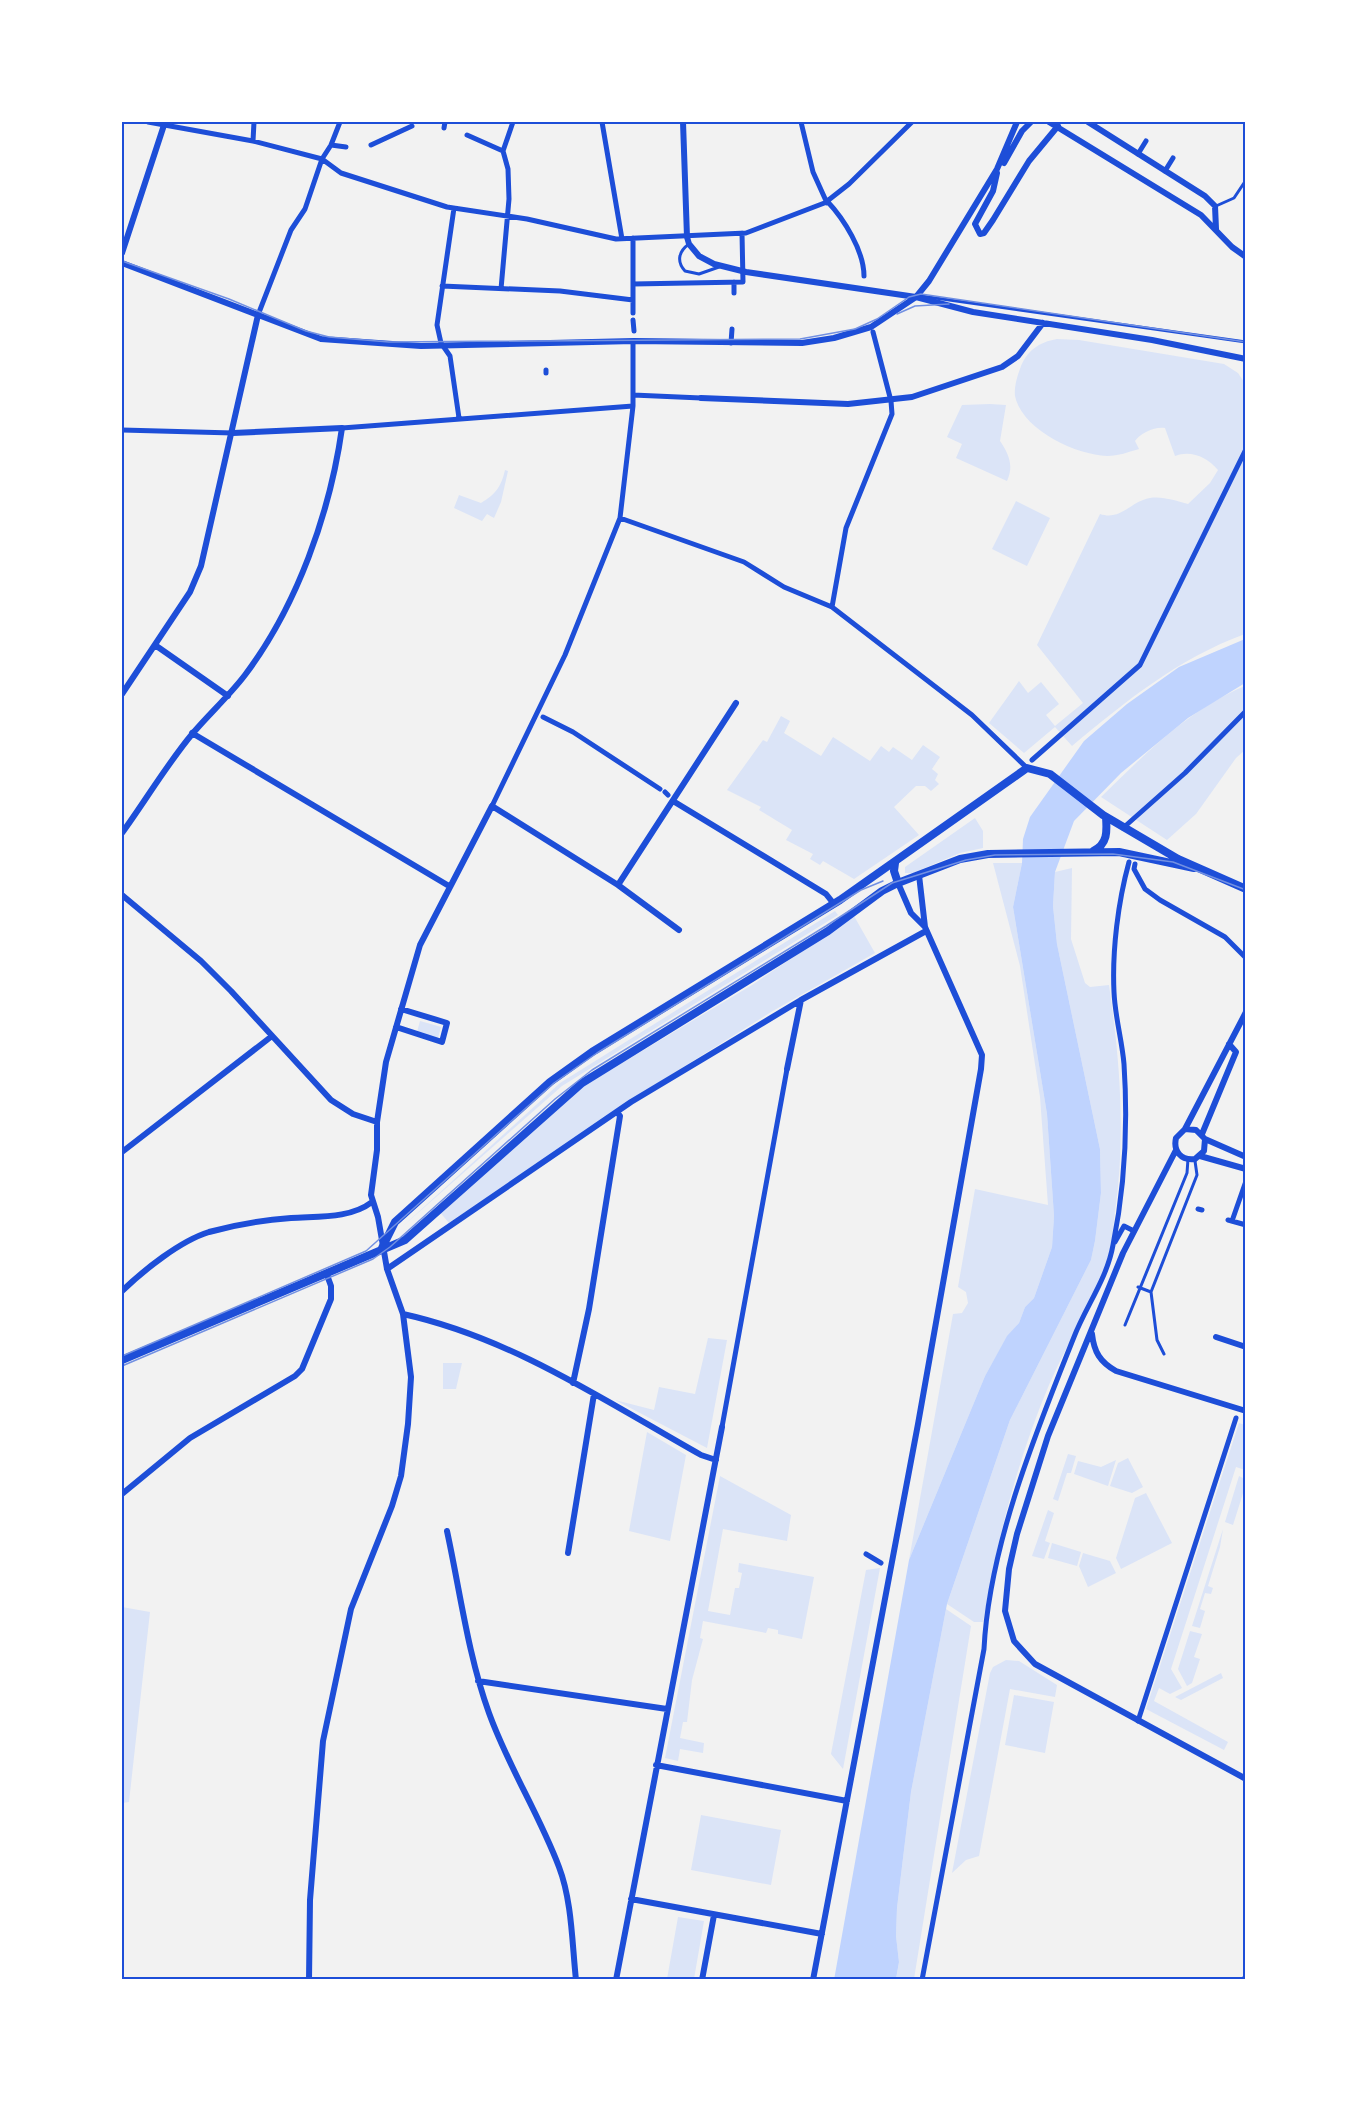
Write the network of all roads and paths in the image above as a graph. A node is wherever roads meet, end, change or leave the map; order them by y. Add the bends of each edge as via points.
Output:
1 (148, 122) edge
2 (254, 122) edge
3 (340, 122) edge
4 (513, 122) edge
5 (602, 122) edge
6 (683, 122) edge
7 (801, 122) edge
8 (912, 122) edge
9 (1016, 122) edge
10 (1031, 122) edge
11 (1049, 122) edge
12 (1088, 122) edge
13 (165, 123) edge
14 (412, 126) dead end
15 (1058, 126) junction
16 (467, 135) dead end
17 (253, 141) junction
18 (1146, 141) dead end
19 (331, 145) junction
20 (371, 145) dead end
21 (346, 147) dead end
22 (503, 151) junction
23 (1138, 154) junction
24 (1173, 158) dead end
25 (322, 159) junction
26 (997, 169) junction
27 (1165, 171) junction
28 (1245, 180) edge
29 (827, 202) junction
30 (1215, 206) junction
31 (450, 208) junction
32 (508, 216) junction
33 (1216, 229) junction
34 (687, 231) junction
35 (744, 233) junction
36 (633, 238) junction
37 (622, 239) junction
38 (689, 244) junction
39 (122, 253) edge
40 (1245, 256) edge
41 (122, 263) edge
42 (721, 266) junction
43 (743, 271) junction
44 (864, 276) dead end
45 (734, 282) junction
46 (442, 286) junction
47 (633, 287) junction
48 (501, 289) junction
49 (734, 293) dead end
50 (916, 297) junction
51 (633, 300) junction
52 (633, 313) dead end
53 (258, 315) junction
54 (633, 320) dead end
55 (1043, 323) junction
56 (732, 329) dead end
57 (634, 331) dead end
58 (873, 332) dead end
59 (1245, 342) edge
60 (731, 343) junction
61 (633, 344) dead end
62 (443, 347) junction
63 (1245, 359) edge
64 (633, 395) junction
65 (701, 398) joint
66 (891, 401) junction
67 (633, 406) junction
68 (459, 417) junction
69 (342, 428) junction
70 (122, 430) edge
71 (233, 433) junction
72 (1245, 449) edge
73 (620, 518) junction
74 (832, 607) junction
75 (155, 645) junction
76 (122, 694) edge
77 (228, 696) junction
78 (736, 703) dead end
79 (1245, 711) edge
80 (543, 717) dead end
81 (192, 734) junction
82 (1030, 764) junction
83 (664, 792) dead end
84 (673, 801) junction
85 (492, 806) junction
86 (1105, 816) junction
87 (1124, 828) junction
88 (122, 833) edge
89 (1085, 852) junction
90 (895, 863) junction
91 (1194, 868) junction
92 (919, 875) junction
93 (898, 883) junction
94 (618, 885) junction
95 (449, 886) junction
96 (1245, 889) edge
97 (122, 895) edge
98 (834, 904) junction
99 (926, 929) junction
100 (679, 930) dead end
101 (1245, 958) edge
102 (801, 1000) junction
103 (401, 1009) junction
104 (1245, 1012) edge
105 (396, 1027) junction
106 (272, 1036) junction
107 (1229, 1044) junction
108 (787, 1069) joint
109 (617, 1112) junction
110 (377, 1122) junction
111 (1185, 1129) junction
112 (1203, 1137) junction
113 (1176, 1150) junction
114 (122, 1152) edge
115 (1245, 1157) edge
116 (1194, 1158) junction
117 (1245, 1169) edge
118 (1245, 1181) edge
119 (372, 1202) junction
120 (1245, 1225) edge
121 (1134, 1231) junction
122 (1113, 1246) junction
123 (382, 1248) junction
124 (387, 1269) junction
125 (327, 1275) junction
126 (1138, 1287) junction
127 (122, 1291) edge
128 (1151, 1292) junction
129 (403, 1314) junction
130 (1125, 1325) dead end
131 (1092, 1331) junction
132 (1216, 1337) dead end
133 (1245, 1347) edge
134 (1164, 1354) dead end
135 (122, 1360) edge
136 (573, 1383) junction
137 (594, 1394) junction
138 (1245, 1411) edge
139 (1236, 1418) dead end
140 (723, 1427) joint
141 (716, 1460) junction
142 (122, 1494) edge
143 (447, 1531) dead end
144 (568, 1553) dead end
145 (866, 1554) dead end
146 (881, 1563) dead end
147 (478, 1681) junction
148 (667, 1709) junction
149 (1138, 1721) junction
150 (656, 1765) junction
151 (1245, 1779) edge
152 (847, 1802) junction
153 (631, 1899) junction
154 (714, 1914) junction
155 (822, 1934) junction
156 (309, 1980) edge
157 (576, 1980) edge
158 (616, 1980) edge
159 (702, 1980) edge
160 (813, 1980) edge
161 (922, 1980) edge

1 - 13 street
2 - 17 street
3 - 19 street
4 - 22 street
5 - 37 street
6 - 34 street
7 - 29 street via 813,172
8 - 29 street
9 - 26 street
10 - 26 street
11 - 15 street
12 - 23 street
13 - 17 street
13 - 39 street
14 - 20 street
15 - 26 street via 1029,161 980,234 975,224 993,191
15 - 33 street via 1201,215
16 - 22 street
17 - 25 street
18 - 23 street
19 - 21 street
19 - 25 street
22 - 32 street via 511,169
23 - 27 street
24 - 27 street
25 - 31 street via 341,174
25 - 53 street via 305,209 291,230
26 - 50 street
27 - 30 street
28 - 30 lane via 1234,198
29 - 35 street
29 - 44 street via 854,243 864,263
30 - 33 street
31 - 32 street
31 - 46 street
32 - 37 street
32 - 48 street
33 - 40 street
34 - 35 street
34 - 36 street
34 - 38 street
35 - 43 street
36 - 37 street
36 - 47 street
38 - 42 street via 699,256
38 - 42 lane via 680,254 685,271 699,274
41 - 53 street
42 - 43 street
43 - 45 street via 743,282
43 - 50 street
45 - 47 street
45 - 49 street
46 - 48 street
46 - 62 street via 436,325
47 - 51 street
48 - 51 street
50 - 55 street via 973,312
50 - 59 lane via 942,297
50 - 60 street via 862,330 802,343
51 - 52 street
53 - 62 street via 338,342
53 - 71 street
54 - 57 street
55 - 63 street
55 - 66 street via 1018,356 1002,367
56 - 60 street
58 - 66 street
60 - 62 street
61 - 64 street
62 - 68 street via 450,356
64 - 65 street
64 - 67 street
65 - 66 street via 848,404
66 - 74 street via 892,414 846,528
67 - 68 street
67 - 73 street
68 - 69 street
69 - 71 street
69 - 77 street via 329,500 305,566 260,652
70 - 71 street
71 - 75 street via 201,566 190,592
72 - 82 street via 1140,665
73 - 74 street via 744,562 784,587
73 - 85 street via 565,655
74 - 82 street
75 - 76 street
75 - 77 street
77 - 81 street
78 - 84 street
79 - 87 street
80 - 83 street via 573,732
81 - 88 street
81 - 95 street
82 - 86 street via 1050,774
82 - 90 street
84 - 94 street
84 - 98 street via 826,894
85 - 94 street
85 - 95 street
86 - 87 street
86 - 89 street via 1103,844 1097,850
87 - 91 street
89 - 91 street via 1130,854
89 - 92 street via 967,857
90 - 93 street
90 - 98 street
91 - 96 street
92 - 93 street
92 - 99 street
93 - 99 street via 911,913
93 - 123 street via 582,1083 405,1240
94 - 100 street
95 - 103 street via 420,945
97 - 106 street via 201,961
98 - 123 street via 592,1052 550,1082 400,1217
99 - 102 street
99 - 152 street via 982,1055 981,1069
101 - 122 street via 1226,936 1146,889 1132,863 1113,967 1125,1102 1124,1170
102 - 108 street
102 - 109 street
103 - 105 street
103 - 105 street via 447,1023 441,1042
104 - 107 street
105 - 110 street
106 - 110 street via 331,1100 353,1114
106 - 114 street
107 - 111 street
107 - 112 street via 1236,1052
108 - 140 street
109 - 124 street
109 - 136 street via 620,1116 611,1179
110 - 119 street
111 - 112 street via 1196,1130
111 - 113 street via 1176,1138
112 - 115 street
112 - 116 street via 1205,1149
113 - 116 street via 1181,1157
113 - 121 street
116 - 117 street
116 - 126 lane
116 - 128 lane via 1197,1175
118 - 120 street via 1230,1220
119 - 123 street
119 - 127 street via 361,1210 208,1232 165,1256
121 - 122 street via 1124,1226
121 - 131 street
122 - 161 street via 1039,1425 1004,1538 985,1622 984,1649
123 - 124 street
123 - 125 street
124 - 129 street
125 - 135 street
125 - 142 street via 331,1299 307,1360 295,1376 190,1438
126 - 128 lane
126 - 130 lane
128 - 134 lane via 1157,1340
129 - 136 street via 490,1340
129 - 156 street via 411,1377 405,1452 392,1506 351,1608 323,1741 311,1888
131 - 138 street via 1093,1346 1100,1359 1116,1371
131 - 149 street via 1048,1436 1017,1534 1004,1601 1007,1622 1019,1648 1035,1664
132 - 133 street
136 - 137 street
137 - 141 street
137 - 144 street
139 - 149 street
140 - 141 street
141 - 148 street
143 - 147 street
145 - 146 street
147 - 148 street
147 - 157 street via 499,1739 559,1866
148 - 150 street
149 - 151 street
150 - 152 street
150 - 153 street
152 - 155 street
153 - 154 street
153 - 158 street
154 - 155 street
154 - 159 street
155 - 160 street

